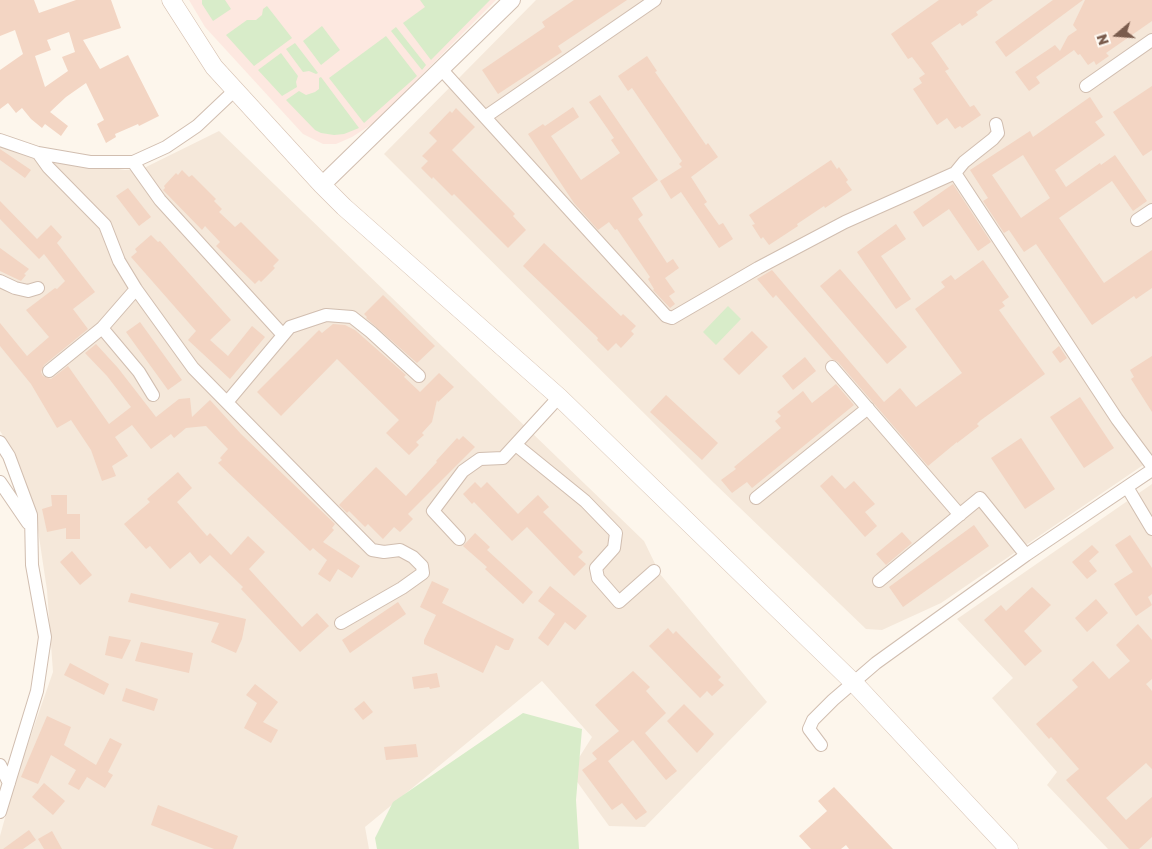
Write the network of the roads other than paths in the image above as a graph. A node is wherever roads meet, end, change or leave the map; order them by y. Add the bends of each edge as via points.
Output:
1 (171, 0) edge
2 (512, 0) edge
3 (655, 0) edge
4 (1152, 40) edge
5 (442, 70) junction
6 (1086, 86) dead end
7 (234, 91) junction
8 (486, 117) junction
9 (996, 124) dead end
10 (0, 140) edge
11 (38, 153) junction
12 (133, 162) junction
13 (955, 173) junction
14 (322, 185) junction
15 (1152, 210) edge
16 (1137, 220) dead end
17 (0, 281) edge
18 (38, 288) dead end
19 (136, 289) junction
20 (102, 328) junction
21 (283, 335) junction
22 (832, 367) dead end
23 (49, 371) dead end
24 (419, 376) dead end
25 (153, 395) dead end
26 (558, 397) junction
27 (228, 401) junction
28 (868, 408) junction
29 (0, 442) edge
30 (516, 445) junction
31 (1152, 468) edge
32 (0, 482) edge
33 (1126, 487) junction
34 (756, 498) dead end
35 (960, 515) junction
36 (31, 527) junction
37 (1152, 529) edge
38 (459, 538) dead end
39 (1026, 556) junction
40 (654, 571) dead end
41 (879, 581) dead end
42 (341, 623) dead end
43 (854, 683) junction
44 (821, 745) dead end
45 (0, 766) edge
46 (9, 784) junction
47 (0, 812) edge
48 (1009, 849) edge

1 - 7 main road via 214,67
2 - 5 street
3 - 8 street
4 - 6 street
5 - 8 street
5 - 14 street
7 - 12 street via 198,126 166,147
7 - 14 main road
8 - 13 street via 666,316 672,318 846,222
9 - 13 street via 998,133 993,139
10 - 11 street
11 - 12 street via 90,162
11 - 19 street via 104,225 119,261
12 - 21 street via 160,200
13 - 31 street
14 - 26 main road
15 - 16 street
17 - 18 street via 28,291
19 - 20 street
19 - 27 street via 194,368
20 - 23 street
20 - 25 street via 139,372
21 - 24 street via 290,326 326,315 352,317
21 - 27 street
22 - 28 street
26 - 30 street
26 - 43 main road
27 - 42 street via 372,550 400,550 422,566 422,573 402,588
28 - 34 street
28 - 35 street
29 - 36 street via 31,515
30 - 38 street via 503,458 480,459 463,471 433,511
30 - 40 street via 585,501 616,533 614,548 596,568 598,578 619,602
31 - 33 street
32 - 36 street
33 - 37 street
33 - 39 street
35 - 39 street via 980,498
35 - 41 street
36 - 46 street via 32,565 45,637 37,691
39 - 43 street via 876,663
43 - 44 street via 813,720 809,729
43 - 48 main road
45 - 46 street
46 - 47 street

